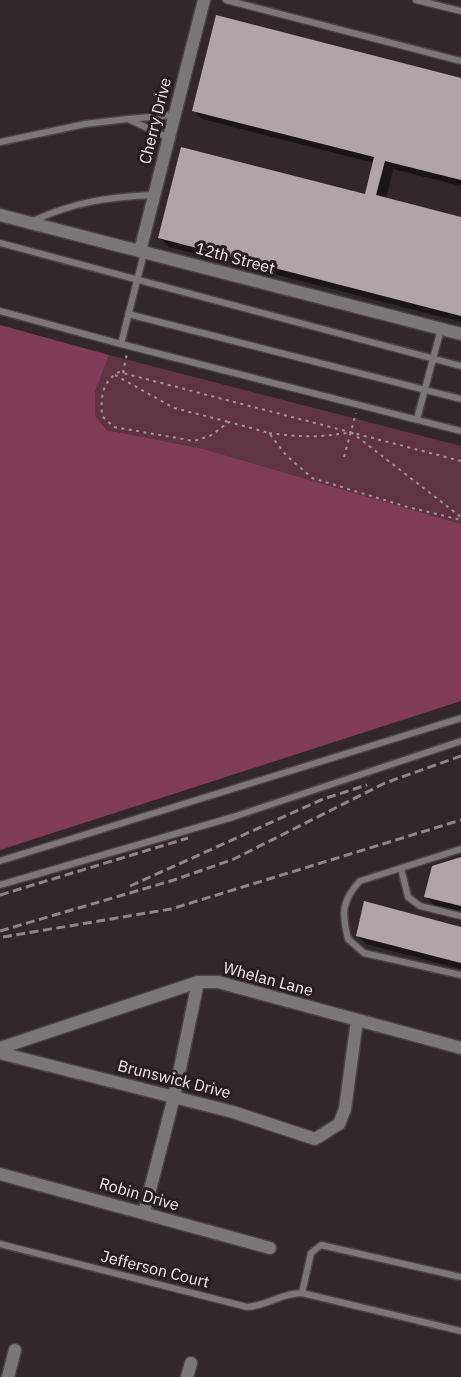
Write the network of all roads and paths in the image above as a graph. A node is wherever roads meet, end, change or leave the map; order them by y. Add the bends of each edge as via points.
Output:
1 (204, 0) edge
2 (226, 0) edge
3 (416, 0) edge
4 (461, 11) edge
5 (461, 61) edge
6 (175, 115) junction
7 (128, 119) junction
8 (169, 138) junction
9 (0, 142) edge
10 (154, 195) junction
11 (0, 215) edge
12 (29, 223) junction
13 (0, 243) edge
14 (142, 251) junction
15 (137, 282) junction
16 (0, 311) edge
17 (128, 314) junction
18 (441, 329) junction
19 (461, 334) edge
20 (121, 344) junction
21 (129, 346) junction
22 (432, 358) junction
23 (461, 366) edge
24 (123, 373) junction
25 (115, 375) junction
26 (424, 390) junction
27 (461, 399) edge
28 (358, 404) junction
29 (417, 419) junction
30 (229, 423) junction
31 (461, 431) edge
32 (351, 432) junction
33 (268, 433) junction
34 (344, 457) dead end
35 (461, 461) edge
36 (461, 518) edge
37 (461, 718) edge
38 (461, 741) edge
39 (461, 849) edge
40 (0, 861) edge
41 (401, 868) junction
42 (0, 885) edge
43 (461, 916) edge
44 (461, 975) edge
45 (198, 982) junction
46 (357, 1020) junction
47 (0, 1048) edge
48 (461, 1048) edge
49 (0, 1053) edge
50 (174, 1097) junction
51 (0, 1174) edge
52 (144, 1213) junction
53 (0, 1244) edge
54 (270, 1248) dead end
55 (461, 1277) edge
56 (302, 1293) junction
57 (461, 1331) edge
58 (15, 1350) dead end
59 (191, 1363) dead end
60 (8, 1377) edge
61 (187, 1377) edge

1 - 6 street, Cherry Drive
2 - 5 lane
3 - 4 lane
6 - 7 lane
6 - 8 street, Cherry Drive
7 - 8 lane
7 - 9 lane
8 - 10 street, Cherry Drive
10 - 12 lane via 66,206
10 - 14 street, Cherry Drive
11 - 12 street, 12th Street
12 - 14 street, 12th Street
13 - 15 lane
14 - 15 lane
14 - 18 street, 12th Street
15 - 17 lane
15 - 22 lane
16 - 20 lane
17 - 20 lane
17 - 26 lane
18 - 19 street, 12th Street
18 - 22 lane
20 - 21 lane
21 - 24 path
21 - 28 lane
22 - 23 lane
22 - 26 lane
24 - 25 path
24 - 32 path
25 - 30 path via 174,408
25 - 30 path via 101,395 102,416 114,427 195,441
26 - 27 lane
26 - 29 lane
28 - 29 lane
28 - 32 path
29 - 31 lane
30 - 33 path
32 - 33 path via 299,438
32 - 34 path
32 - 35 path
32 - 36 path
33 - 36 path via 312,478 404,506
37 - 40 lane
38 - 42 lane via 233,817
39 - 41 lane
41 - 43 lane via 408,897 420,906
41 - 44 lane via 360,881 351,890 342,913 348,939 364,953
45 - 46 street, Whelan Lane via 218,982
45 - 47 street, Whelan Lane
45 - 50 street
46 - 48 street, Whelan Lane
46 - 50 street, Brunswick Drive via 345,1108 334,1127 322,1137 310,1139 233,1112
49 - 50 street, Brunswick Drive
50 - 52 street
51 - 52 street, Robin Drive
52 - 54 street, Robin Drive
53 - 56 lane, Jefferson Court via 247,1307 287,1293
55 - 56 lane via 321,1245 311,1253
56 - 57 lane, Jefferson Court
58 - 60 street
59 - 61 street

